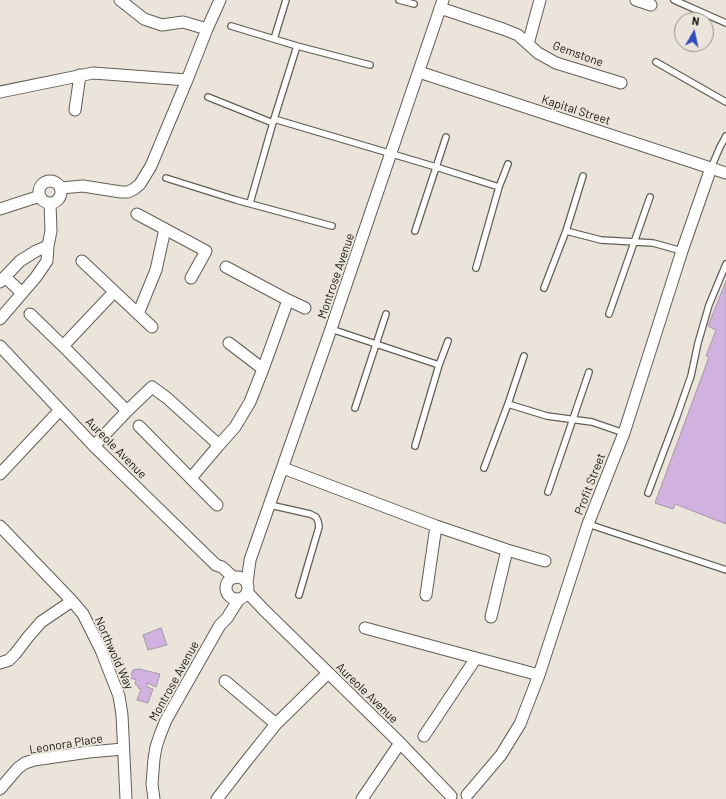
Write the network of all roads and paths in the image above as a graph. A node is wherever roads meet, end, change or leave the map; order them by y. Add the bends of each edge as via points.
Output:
1 (120, 0) edge
2 (220, 0) edge
3 (286, 0) edge
4 (398, 0) edge
5 (540, 0) edge
6 (636, 0) edge
7 (674, 0) edge
8 (414, 4) dead end
9 (442, 4) edge
10 (651, 5) dead end
11 (726, 23) edge
12 (231, 26) dead end
13 (207, 29) junction
14 (274, 39) junction
15 (528, 44) junction
16 (297, 46) junction
17 (656, 62) dead end
18 (370, 65) dead end
19 (419, 72) junction
20 (80, 75) junction
21 (187, 80) junction
22 (621, 83) dead end
23 (0, 92) edge
24 (208, 97) dead end
25 (726, 102) edge
26 (75, 110) dead end
27 (273, 121) junction
28 (726, 136) edge
29 (446, 137) dead end
30 (392, 153) junction
31 (508, 164) dead end
32 (436, 167) junction
33 (711, 168) junction
34 (726, 173) edge
35 (584, 176) dead end
36 (166, 178) dead end
37 (499, 187) junction
38 (61, 188) junction
39 (40, 196) junction
40 (650, 197) dead end
41 (50, 203) junction
42 (250, 203) junction
43 (0, 209) edge
44 (137, 214) dead end
45 (332, 226) dead end
46 (165, 229) junction
47 (415, 231) dead end
48 (566, 231) junction
49 (634, 241) junction
50 (48, 246) junction
51 (682, 251) junction
52 (82, 261) dead end
53 (726, 264) edge
54 (226, 267) dead end
55 (476, 268) dead end
56 (192, 278) dead end
57 (2, 280) edge
58 (544, 288) dead end
59 (114, 292) junction
60 (22, 293) junction
61 (288, 300) junction
62 (305, 308) dead end
63 (30, 314) dead end
64 (138, 314) junction
65 (386, 314) dead end
66 (609, 314) dead end
67 (0, 319) edge
68 (152, 327) dead end
69 (332, 329) junction
70 (448, 341) dead end
71 (229, 344) dead end
72 (376, 344) junction
73 (0, 346) edge
74 (63, 346) junction
75 (524, 356) dead end
76 (439, 365) junction
77 (263, 370) junction
78 (589, 372) dead end
79 (508, 404) junction
80 (355, 408) dead end
81 (60, 410) junction
82 (127, 411) junction
83 (572, 419) junction
84 (139, 426) dead end
85 (624, 434) junction
86 (220, 445) junction
87 (94, 446) junction
88 (416, 446) dead end
89 (283, 468) junction
90 (484, 468) dead end
91 (0, 474) edge
92 (191, 478) junction
93 (548, 492) dead end
94 (648, 493) dead end
95 (217, 505) dead end
96 (270, 505) junction
97 (588, 524) junction
98 (0, 526) edge
99 (436, 526) junction
100 (507, 550) junction
101 (545, 561) dead end
102 (726, 570) edge
103 (238, 588) junction
104 (299, 595) dead end
105 (426, 595) dead end
106 (72, 600) junction
107 (491, 617) dead end
108 (365, 628) dead end
109 (476, 658) junction
110 (0, 663) edge
111 (328, 673) junction
112 (539, 675) junction
113 (225, 681) dead end
114 (276, 724) junction
115 (424, 736) dead end
116 (400, 743) junction
117 (123, 749) junction
118 (0, 789) edge
119 (468, 797) edge
120 (450, 798) edge
121 (126, 799) edge
122 (154, 799) edge
123 (217, 799) edge
124 (362, 799) edge

1 - 13 street via 144,18 162,25 183,22
2 - 13 street
3 - 14 lane
4 - 8 lane
5 - 15 street
6 - 10 street
7 - 11 lane
9 - 15 street, Gemstone via 503,28 518,35
9 - 19 street, Montrose Avenue
12 - 14 lane
13 - 21 street
14 - 16 lane
15 - 22 street, Gemstone via 556,63
16 - 18 lane
16 - 27 lane
17 - 25 lane
19 - 30 street, Montrose Avenue
19 - 33 street, Kapital Street
20 - 21 street via 92,73
20 - 23 street
20 - 26 street
21 - 38 street via 151,166 140,184 128,192 83,186
24 - 27 lane
27 - 30 lane
27 - 42 lane
28 - 33 lane
29 - 32 lane
30 - 32 lane
30 - 69 street, Montrose Avenue
31 - 37 lane
32 - 37 lane
32 - 47 lane
33 - 34 street, Kapital Street
33 - 51 street, Profit Street
35 - 48 lane
36 - 42 lane
37 - 55 lane
38 - 39 street via 51,180 46,181 40,187
38 - 41 street via 61,197
39 - 41 street
39 - 43 street
40 - 49 lane
41 - 50 street via 51,231
42 - 45 lane
44 - 46 street
46 - 56 street via 206,251
46 - 64 street via 156,270
48 - 49 lane via 601,240
48 - 58 lane
49 - 51 lane
49 - 66 lane
50 - 57 street via 20,261
50 - 60 street via 47,260
51 - 85 street, Profit Street
52 - 59 street
53 - 94 lane via 708,305 690,376
54 - 61 street
57 - 60 street
59 - 64 street
59 - 74 street
60 - 67 street
61 - 62 street
61 - 77 street
63 - 74 street
64 - 68 street
65 - 72 lane
69 - 72 lane
69 - 89 street, Montrose Avenue
70 - 76 lane
71 - 77 street
72 - 76 lane
72 - 80 lane
73 - 81 street, Aureole Avenue
74 - 82 street
75 - 79 lane
76 - 88 lane
77 - 86 street via 250,402 235,427
78 - 83 lane
79 - 83 lane via 547,416
79 - 90 lane
81 - 87 street, Aureole Avenue
81 - 91 street
82 - 86 street via 152,387
82 - 87 street
83 - 85 lane via 592,422
83 - 93 lane
84 - 92 street
85 - 97 street, Profit Street
86 - 92 street
87 - 103 street, Aureole Avenue
89 - 96 street, Montrose Avenue
89 - 99 street
92 - 95 street
96 - 103 street, Montrose Avenue
96 - 104 lane via 310,514 316,517 318,522 319,527
97 - 102 lane
97 - 112 street, Profit Street
98 - 106 street, Northwold Way
99 - 100 street
99 - 105 street
100 - 101 street
100 - 107 street
103 - 111 street, Aureole Avenue
103 - 122 street, Montrose Avenue via 220,625 169,713 160,735 152,771
106 - 110 street via 41,622 15,654 9,660
106 - 117 street, Northwold Way via 83,614 120,696
108 - 109 street
109 - 112 street
109 - 115 street
111 - 114 street
111 - 116 street, Aureole Avenue
112 - 119 street, Profit Street via 520,724 501,755
113 - 114 street
114 - 123 street
116 - 120 street, Aureole Avenue
116 - 124 street
117 - 118 street, Leonora Place via 34,760 18,768
117 - 121 street, Northwold Way
119 - 120 street via 457,792

